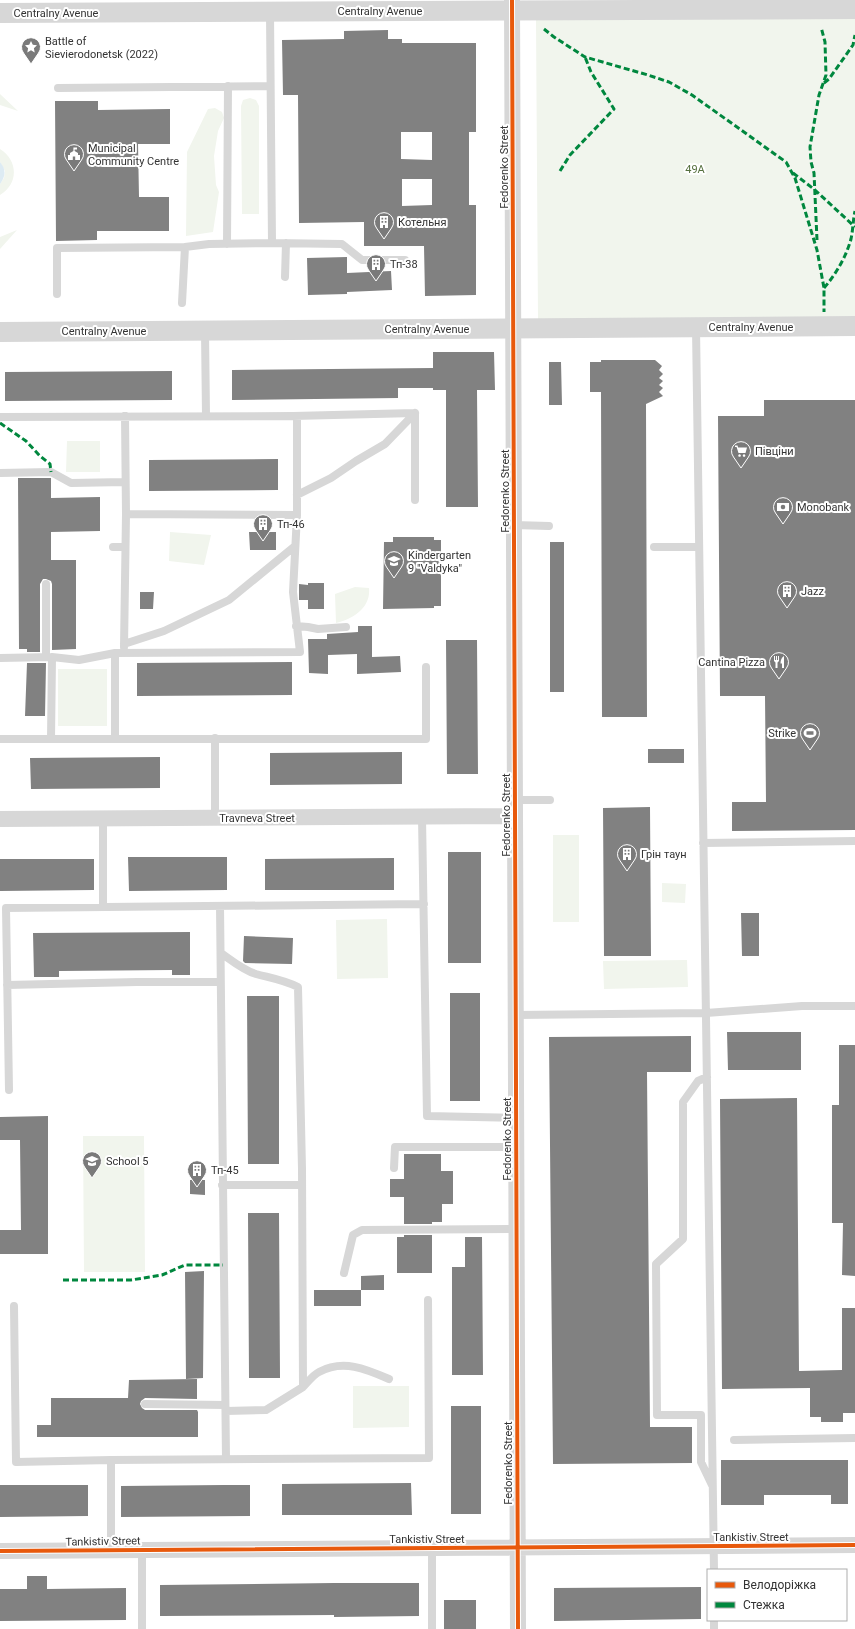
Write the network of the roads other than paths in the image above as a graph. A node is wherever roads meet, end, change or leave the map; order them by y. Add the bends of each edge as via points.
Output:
1 (512, 5) edge
2 (421, 6) edge
3 (855, 9) edge
4 (270, 12) junction
5 (0, 13) edge
6 (228, 86) junction
7 (270, 86) junction
8 (58, 88) dead end
9 (272, 243) junction
10 (286, 243) junction
11 (227, 244) junction
12 (185, 247) junction
13 (405, 260) dead end
14 (285, 277) dead end
15 (57, 294) dead end
16 (182, 303) dead end
17 (855, 326) edge
18 (696, 327) junction
19 (513, 328) junction
20 (205, 331) junction
21 (0, 332) edge
22 (415, 413) junction
23 (125, 416) junction
24 (206, 416) junction
25 (297, 416) junction
26 (0, 417) edge
27 (0, 473) edge
28 (125, 482) junction
29 (297, 495) junction
30 (415, 500) dead end
31 (126, 514) junction
32 (297, 515) junction
33 (514, 525) junction
34 (549, 526) dead end
35 (295, 546) junction
36 (112, 547) dead end
37 (125, 547) junction
38 (654, 547) dead end
39 (699, 547) junction
40 (46, 584) dead end
41 (296, 626) junction
42 (346, 627) dead end
43 (124, 644) junction
44 (115, 653) junction
45 (124, 653) junction
46 (49, 657) junction
47 (0, 658) edge
48 (426, 667) dead end
49 (51, 738) junction
50 (115, 738) junction
51 (215, 738) junction
52 (0, 739) edge
53 (515, 800) junction
54 (550, 800) dead end
55 (515, 816) junction
56 (422, 817) junction
57 (215, 818) junction
58 (0, 819) edge
59 (103, 819) junction
60 (855, 841) edge
61 (703, 843) junction
62 (424, 904) junction
63 (220, 906) junction
64 (103, 907) junction
65 (221, 953) junction
66 (220, 982) junction
67 (7, 984) junction
68 (855, 1006) edge
69 (706, 1013) junction
70 (516, 1015) junction
71 (707, 1076) junction
72 (9, 1090) dead end
73 (516, 1118) junction
74 (516, 1147) junction
75 (394, 1168) dead end
76 (222, 1185) junction
77 (302, 1185) junction
78 (516, 1229) junction
79 (344, 1273) dead end
80 (428, 1300) dead end
81 (14, 1306) dead end
82 (389, 1379) dead end
83 (303, 1387) junction
84 (145, 1404) dead end
85 (225, 1408) junction
86 (855, 1438) edge
87 (734, 1440) dead end
88 (226, 1459) junction
89 (111, 1460) junction
90 (713, 1488) junction
91 (855, 1545) edge
92 (714, 1546) junction
93 (518, 1547) junction
94 (432, 1548) junction
95 (142, 1549) junction
96 (0, 1550) edge
97 (111, 1550) junction
98 (714, 1569) edge
99 (142, 1629) edge
100 (432, 1629) edge
101 (518, 1629) edge

1 - 2 street, Centralny Avenue
1 - 3 street, Centralny Avenue
1 - 19 street, Fedorenko Street
2 - 4 street, Centralny Avenue
4 - 5 street, Centralny Avenue
4 - 7 lane
6 - 7 lane
6 - 8 lane
6 - 11 lane
7 - 9 lane
9 - 10 lane
9 - 11 lane
10 - 13 lane via 342,244 362,260
10 - 14 lane
11 - 12 lane
12 - 15 lane via 57,248
12 - 16 lane
17 - 18 street, Centralny Avenue
18 - 19 street, Centralny Avenue
18 - 39 lane
19 - 20 street, Centralny Avenue
19 - 33 street, Fedorenko Street
20 - 21 street, Centralny Avenue
20 - 24 lane
22 - 25 lane
22 - 29 lane via 385,444 331,478
22 - 30 lane
23 - 24 lane
23 - 26 lane
23 - 28 lane
24 - 25 lane
25 - 29 lane
27 - 28 lane via 51,472 71,483
28 - 31 lane
29 - 32 lane
31 - 32 lane
31 - 37 lane
32 - 35 lane
33 - 34 lane
33 - 53 street, Fedorenko Street
35 - 41 lane via 293,592
35 - 43 lane via 229,600 164,631
36 - 37 lane
37 - 43 lane
38 - 39 lane
39 - 61 lane
40 - 46 lane
41 - 42 lane via 318,629
41 - 45 lane via 300,652
43 - 45 lane
44 - 45 lane
44 - 46 lane via 79,660
44 - 50 lane
46 - 47 lane
46 - 49 lane
48 - 51 lane via 426,738
49 - 50 lane
49 - 52 lane
50 - 51 lane
51 - 57 lane
53 - 54 lane
53 - 55 street, Fedorenko Street
55 - 56 street, Travneva Street
55 - 70 street, Fedorenko Street
56 - 57 street, Travneva Street
56 - 62 lane
57 - 59 street, Travneva Street
58 - 59 street, Travneva Street
59 - 64 lane
60 - 61 lane
61 - 69 lane
62 - 63 lane
62 - 73 lane via 427,1116
63 - 64 lane
63 - 65 lane
64 - 67 lane via 6,908
65 - 66 lane
65 - 77 lane via 255,974 298,987
66 - 67 lane
66 - 76 lane
67 - 72 lane
68 - 69 lane via 802,1006
69 - 70 lane
69 - 71 lane
70 - 73 street, Fedorenko Street
71 - 90 lane
71 - 90 lane via 698,1081 683,1102 683,1239 656,1264 657,1415 701,1415 701,1462
73 - 74 street, Fedorenko Street
74 - 75 lane via 395,1147
74 - 78 street, Fedorenko Street
76 - 77 lane
76 - 85 lane
77 - 83 lane
78 - 79 lane via 362,1230 352,1235
78 - 93 street, Fedorenko Street
80 - 88 lane via 430,1458
81 - 89 lane via 16,1462
82 - 83 lane via 353,1366 335,1365 318,1372
83 - 85 lane via 266,1410
84 - 85 lane
85 - 88 lane
86 - 87 lane
88 - 89 lane
89 - 97 lane
90 - 92 lane
91 - 92 street, Tankistiv Street
92 - 93 street, Tankistiv Street
92 - 98 lane
93 - 94 street, Tankistiv Street
93 - 101 street, Fedorenko Street
94 - 95 street, Tankistiv Street
94 - 100 lane
95 - 97 street, Tankistiv Street
95 - 99 lane
96 - 97 street, Tankistiv Street

